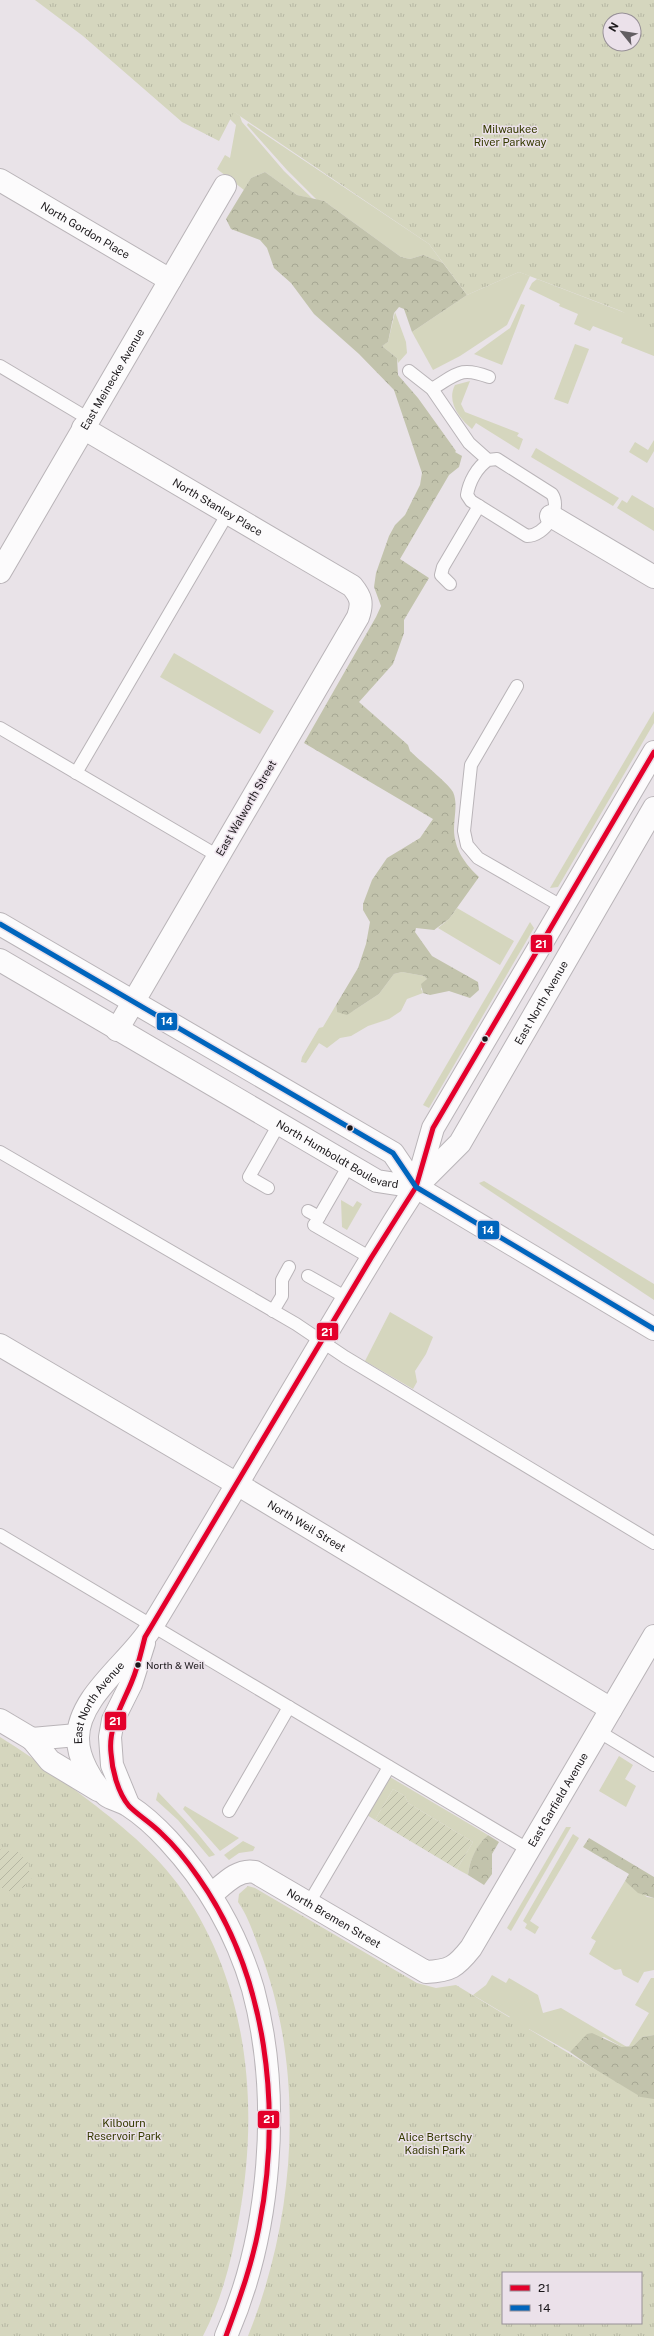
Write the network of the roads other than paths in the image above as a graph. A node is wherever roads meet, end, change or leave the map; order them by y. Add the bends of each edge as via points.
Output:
1 (0, 180) edge
2 (225, 186) dead end
3 (170, 280) junction
4 (0, 366) edge
5 (409, 371) dead end
6 (489, 377) dead end
7 (432, 389) junction
8 (86, 423) junction
9 (488, 460) junction
10 (479, 506) junction
11 (228, 513) junction
12 (551, 516) junction
13 (6, 550) edge
14 (0, 572) edge
15 (654, 577) edge
16 (450, 584) dead end
17 (352, 586) joint
18 (517, 686) dead end
19 (0, 728) edge
20 (654, 752) edge
21 (76, 773) junction
22 (654, 808) edge
23 (608, 830) junction
24 (633, 845) junction
25 (218, 856) junction
26 (563, 907) junction
27 (0, 924) edge
28 (0, 960) edge
29 (133, 1002) junction
30 (117, 1030) junction
31 (279, 1124) junction
32 (0, 1152) edge
33 (349, 1165) junction
34 (416, 1187) junction
35 (268, 1188) dead end
36 (371, 1258) junction
37 (289, 1267) dead end
38 (308, 1276) dead end
39 (347, 1298) junction
40 (273, 1311) junction
41 (654, 1329) edge
42 (321, 1342) junction
43 (0, 1345) edge
44 (237, 1484) junction
45 (0, 1535) edge
46 (654, 1543) edge
47 (149, 1631) junction
48 (654, 1636) edge
49 (289, 1707) junction
50 (611, 1709) junction
51 (0, 1720) edge
52 (598, 1731) junction
53 (77, 1735) junction
54 (32, 1739) junction
55 (654, 1765) edge
56 (389, 1767) junction
57 (106, 1794) junction
58 (128, 1804) junction
59 (229, 1811) dead end
60 (529, 1850) junction
61 (211, 1895) junction
62 (309, 1903) junction
63 (460, 1962) joint
64 (226, 2336) edge

1 - 3 main road, North Gordon Place
2 - 3 main road, East Meinecke Avenue
3 - 8 main road, East Meinecke Avenue
4 - 8 lane
5 - 7 lane
6 - 7 lane via 472,370 465,371
7 - 9 lane via 469,443
8 - 11 main road, North Stanley Place
8 - 13 main road, East Meinecke Avenue
9 - 10 lane via 482,464 468,486 467,495
9 - 12 lane via 496,459 552,494 556,508
10 - 12 lane via 527,536 535,536 542,531
10 - 16 lane via 443,567 441,575
11 - 17 main road, North Stanley Place
11 - 21 lane
12 - 15 main road
13 - 14 main road, East Meinecke Avenue
17 - 25 main road, East Walworth Street via 360,597 362,607 358,617
18 - 26 lane via 471,765 464,831 467,845 478,858
19 - 21 lane
20 - 23 main road, East North Avenue
21 - 25 lane
22 - 24 main road, East North Avenue
23 - 24 main road
23 - 26 main road, East North Avenue
24 - 34 main road, East North Avenue via 460,1143
25 - 29 main road, East Walworth Street
26 - 34 main road, East North Avenue via 433,1128
27 - 29 main road, North Humboldt Boulevard
28 - 30 main road, North Humboldt Boulevard
29 - 30 main road, East Walworth Street
29 - 34 main road, North Humboldt Boulevard via 393,1153
30 - 31 main road, North Humboldt Boulevard
31 - 33 main road, North Humboldt Boulevard
31 - 35 lane via 249,1176
32 - 40 lane
33 - 34 main road, North Humboldt Boulevard via 377,1182
33 - 36 lane via 314,1220
34 - 36 main road, East North Avenue
34 - 41 main road
36 - 39 main road, East North Avenue
37 - 40 lane via 282,1280 282,1296
38 - 39 lane
39 - 42 main road, East North Avenue
40 - 42 lane
42 - 44 main road, East North Avenue
42 - 46 lane
43 - 44 main road, North Weil Street
44 - 47 main road, East North Avenue
44 - 50 main road, North Weil Street
45 - 47 lane
47 - 49 lane
47 - 53 main road, East North Avenue via 92,1699
47 - 58 main road, East North Avenue via 131,1684 113,1720 110,1737 112,1765
48 - 50 main road, East Garfield Avenue
49 - 56 lane
49 - 59 lane
50 - 52 main road, East Garfield Avenue
51 - 54 main road
52 - 55 lane
52 - 60 main road, East Garfield Avenue
53 - 54 main road
53 - 57 main road, East North Avenue via 80,1753 87,1770
54 - 57 main road via 50,1761
56 - 60 lane
56 - 62 lane
57 - 58 main road, East North Avenue
58 - 61 main road, East North Avenue via 170,1842
60 - 63 main road, East Garfield Avenue via 471,1948
61 - 62 main road, North Bremen Street via 247,1870 261,1875
61 - 64 main road, East North Avenue via 233,1938 253,1990 264,2048 267,2084 268,2145 261,2212 244,2289
62 - 63 main road, North Bremen Street via 426,1972 452,1968

